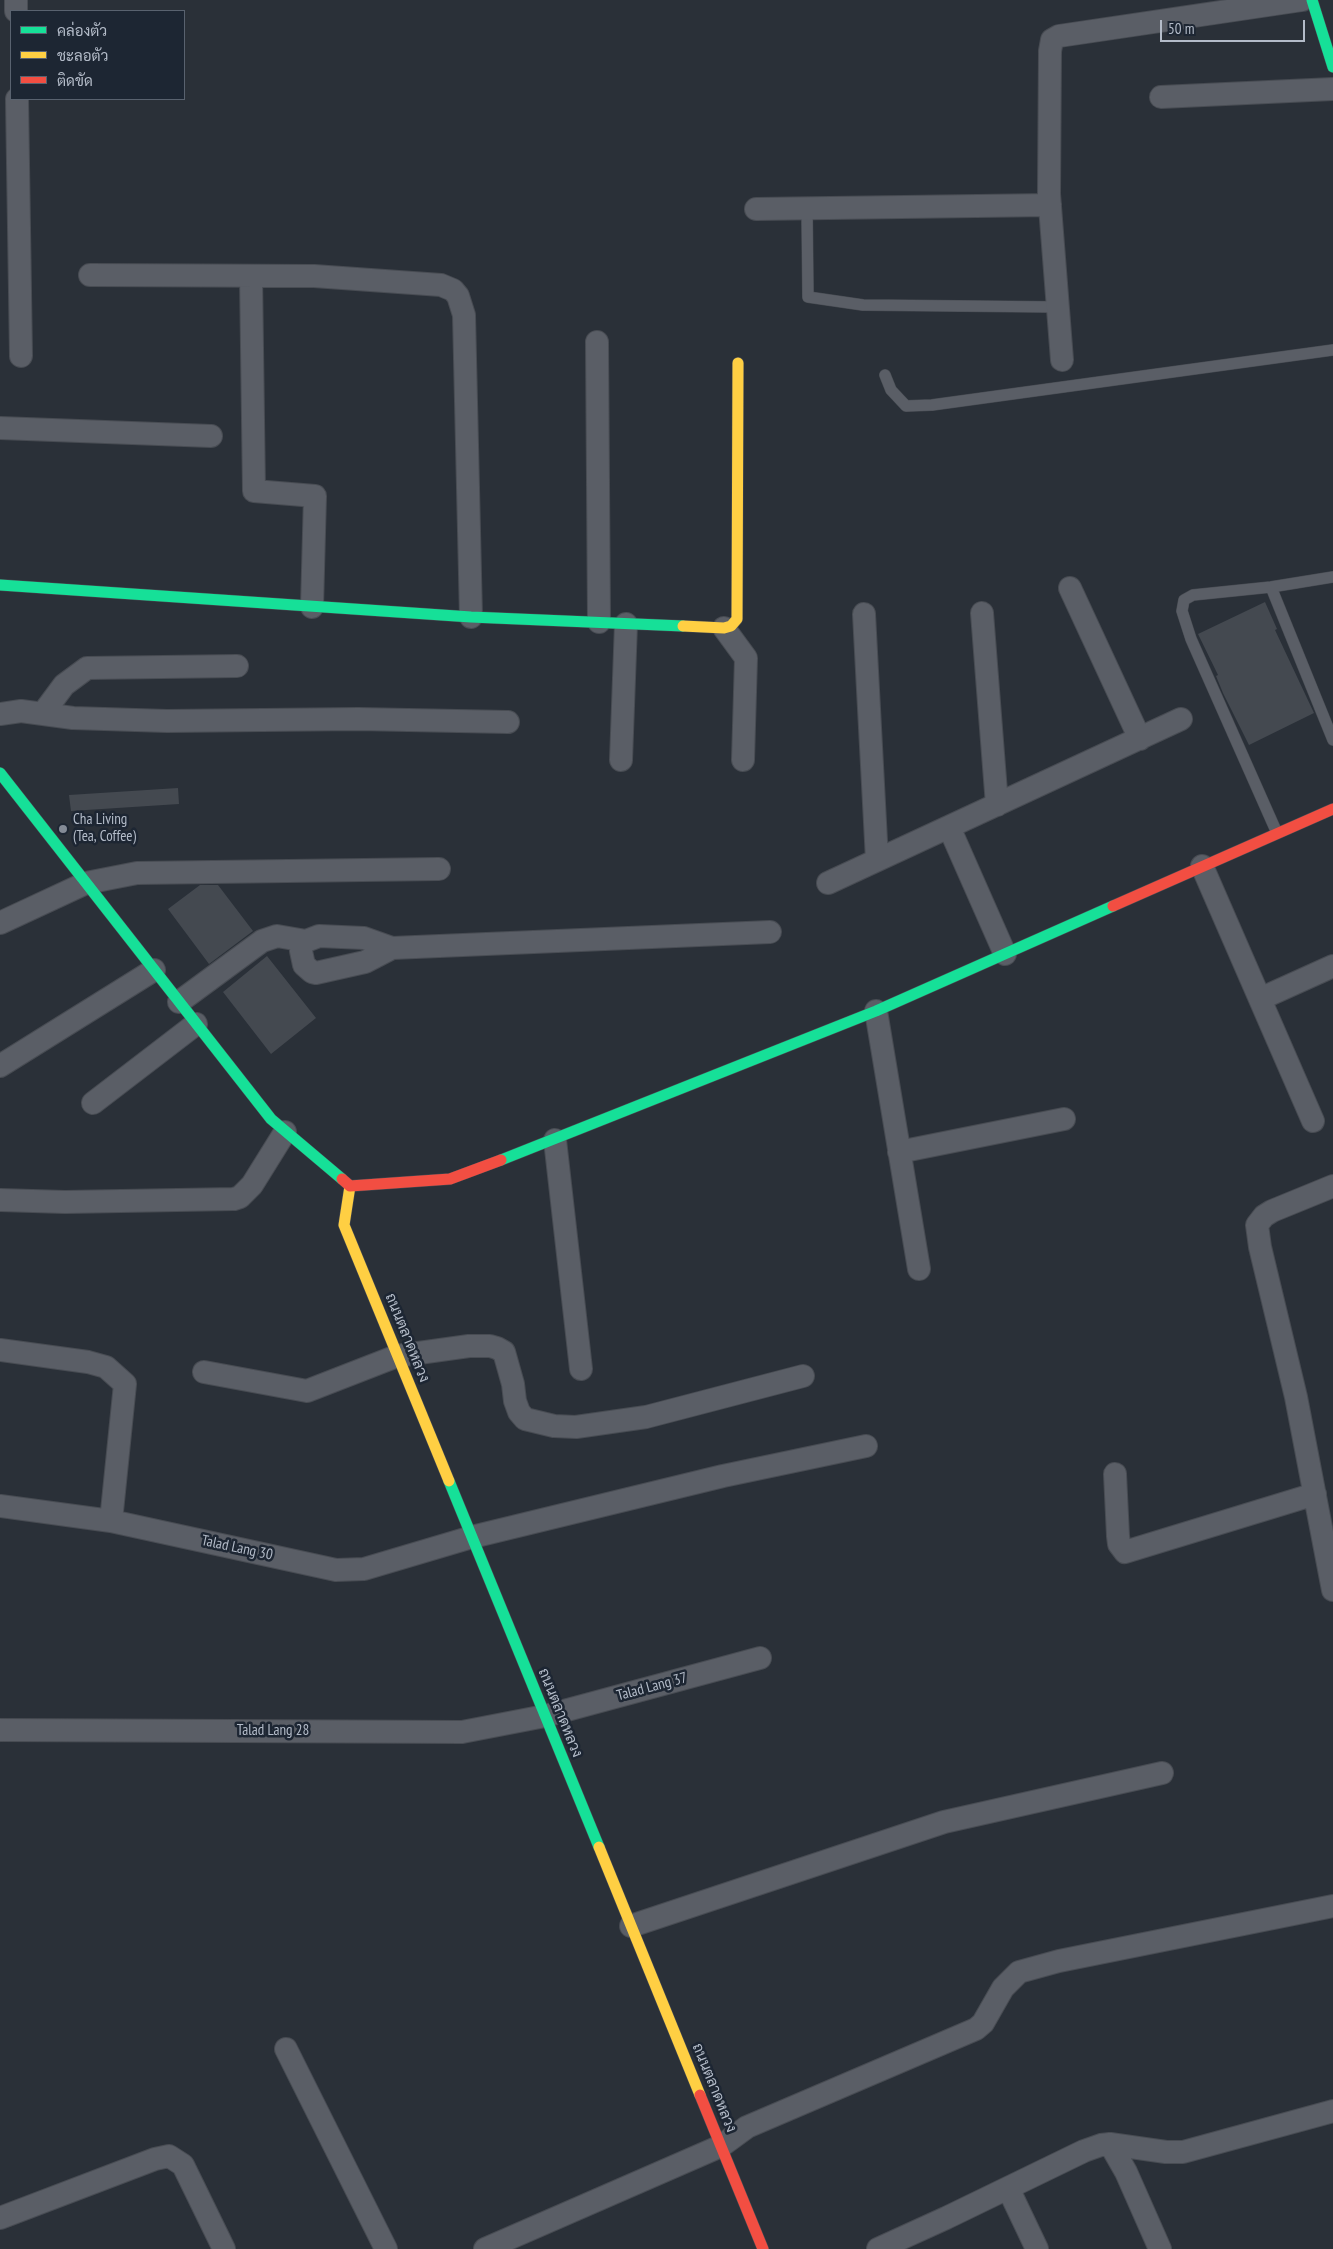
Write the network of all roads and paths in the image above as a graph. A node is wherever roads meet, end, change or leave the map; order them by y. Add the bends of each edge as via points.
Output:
1 (1302, 0) edge
2 (1312, 0) edge
3 (1333, 67) edge
4 (1333, 90) edge
5 (1161, 97) dead end
6 (12, 100) edge
7 (10, 200) edge
8 (1050, 205) junction
9 (806, 209) junction
10 (756, 210) dead end
11 (90, 275) dead end
12 (251, 276) junction
13 (10, 301) edge
14 (1058, 306) junction
15 (596, 342) dead end
16 (1333, 350) edge
17 (21, 356) dead end
18 (1062, 360) dead end
19 (738, 363) dead end
20 (886, 375) dead end
21 (0, 428) edge
22 (211, 436) dead end
23 (1333, 577) edge
24 (0, 585) edge
25 (1270, 587) junction
26 (1070, 588) dead end
27 (312, 607) junction
28 (982, 613) dead end
29 (864, 614) dead end
30 (472, 617) junction
31 (599, 622) junction
32 (626, 624) junction
33 (724, 628) junction
34 (237, 666) dead end
35 (44, 712) junction
36 (0, 714) edge
37 (1181, 720) dead end
38 (508, 722) dead end
39 (1140, 739) junction
40 (1333, 740) edge
41 (621, 760) dead end
42 (743, 760) dead end
43 (0, 773) edge
44 (996, 805) junction
45 (1333, 807) edge
46 (949, 827) junction
47 (1277, 833) junction
48 (877, 860) junction
49 (1202, 866) junction
50 (439, 869) dead end
51 (86, 883) junction
52 (828, 883) dead end
53 (0, 923) edge
54 (770, 932) dead end
55 (306, 941) junction
56 (392, 948) junction
57 (1005, 954) junction
58 (1333, 966) edge
59 (154, 970) junction
60 (1260, 999) junction
61 (179, 1002) junction
62 (876, 1011) junction
63 (196, 1024) junction
64 (0, 1066) edge
65 (93, 1103) dead end
66 (1064, 1119) dead end
67 (1313, 1121) dead end
68 (286, 1132) junction
69 (556, 1140) junction
70 (899, 1152) junction
71 (350, 1186) junction
72 (1333, 1186) edge
73 (0, 1200) edge
74 (919, 1270) dead end
75 (0, 1350) edge
76 (397, 1356) junction
77 (581, 1369) dead end
78 (204, 1372) dead end
79 (803, 1376) dead end
80 (866, 1446) dead end
81 (1115, 1474) dead end
82 (1315, 1494) junction
83 (0, 1506) edge
84 (111, 1521) junction
85 (472, 1537) junction
86 (1333, 1590) edge
87 (760, 1658) dead end
88 (545, 1716) junction
89 (0, 1730) edge
90 (1162, 1773) dead end
91 (1333, 1906) edge
92 (631, 1926) junction
93 (286, 2049) dead end
94 (1333, 2111) edge
95 (1110, 2144) junction
96 (722, 2146) junction
97 (1008, 2188) junction
98 (0, 2218) edge
99 (499, 2246) edge
100 (224, 2249) edge
101 (386, 2249) edge
102 (764, 2249) edge
103 (878, 2249) edge
104 (1037, 2249) edge
105 (1160, 2249) edge

1 - 8 street via 1059,36 1052,40
2 - 3 street
4 - 5 street
6 - 7 street
7 - 13 street
8 - 9 street
8 - 14 street
9 - 10 street
9 - 14 lane via 808,297 863,305
11 - 12 street
12 - 27 street via 254,491 315,496
12 - 30 street via 314,276 440,284 458,296 464,315
13 - 17 street
14 - 18 street
15 - 31 street
16 - 20 lane via 932,405 906,406 890,390
19 - 33 street via 738,608 737,619
21 - 22 street
23 - 25 lane
24 - 27 street
25 - 40 lane
25 - 47 lane via 1193,595 1184,600 1182,611 1190,639
26 - 39 street
27 - 30 street
28 - 44 street
29 - 48 street
30 - 31 street
31 - 32 street
32 - 33 street
32 - 41 street
33 - 42 street via 746,658
34 - 35 street via 87,668 64,686
35 - 36 street
35 - 38 street via 73,718 167,721 358,719
37 - 39 street
39 - 44 street
43 - 51 street
44 - 46 street
45 - 47 street
46 - 48 street
46 - 57 street
47 - 49 street
48 - 52 street
49 - 57 street
49 - 60 street
50 - 51 street via 161,872
51 - 53 street
51 - 59 street
54 - 56 street
55 - 56 street via 319,936 352,936
55 - 56 street via 302,944 302,958 308,969 316,972 365,962
55 - 61 street via 277,936 262,941
57 - 62 street
58 - 60 street
59 - 61 street
59 - 64 street
60 - 67 street
61 - 63 street
62 - 69 street
62 - 70 street
63 - 65 street
63 - 68 street via 271,1120
66 - 70 street
68 - 71 street
68 - 73 street via 252,1185 234,1199
69 - 71 street via 450,1179
69 - 77 street
70 - 74 street
71 - 76 street, ถนนตลาดหลวง via 344,1225
72 - 82 street via 1272,1211 1257,1225
75 - 84 street via 88,1362 106,1367 125,1384
76 - 78 street via 307,1391
76 - 79 street via 469,1346 497,1348 504,1352 508,1363 519,1412 525,1419 554,1426 576,1427 646,1417
76 - 85 street, ถนนตลาดหลวง
80 - 85 street, Talad Lang 30 via 723,1476
81 - 82 street via 1119,1544 1125,1552
82 - 86 street
83 - 84 street, Talad Lang 30
84 - 85 street, Talad Lang 30 via 336,1570 364,1569
85 - 88 street, ถนนตลาดหลวง
87 - 88 street, Talad Lang 37
88 - 89 street, Talad Lang 28 via 462,1732
88 - 92 street, ถนนตลาดหลวง
90 - 92 street via 944,1822
91 - 96 street via 1019,1972 1003,1988 983,2023 976,2029 747,2127
92 - 96 street, ถนนตลาดหลวง
93 - 101 street
94 - 95 street via 1183,2152
95 - 97 street via 1084,2151
95 - 105 street
96 - 99 street
96 - 102 street, ถนนตลาดหลวง
97 - 103 street
97 - 104 street
98 - 100 street via 170,2156 183,2164

